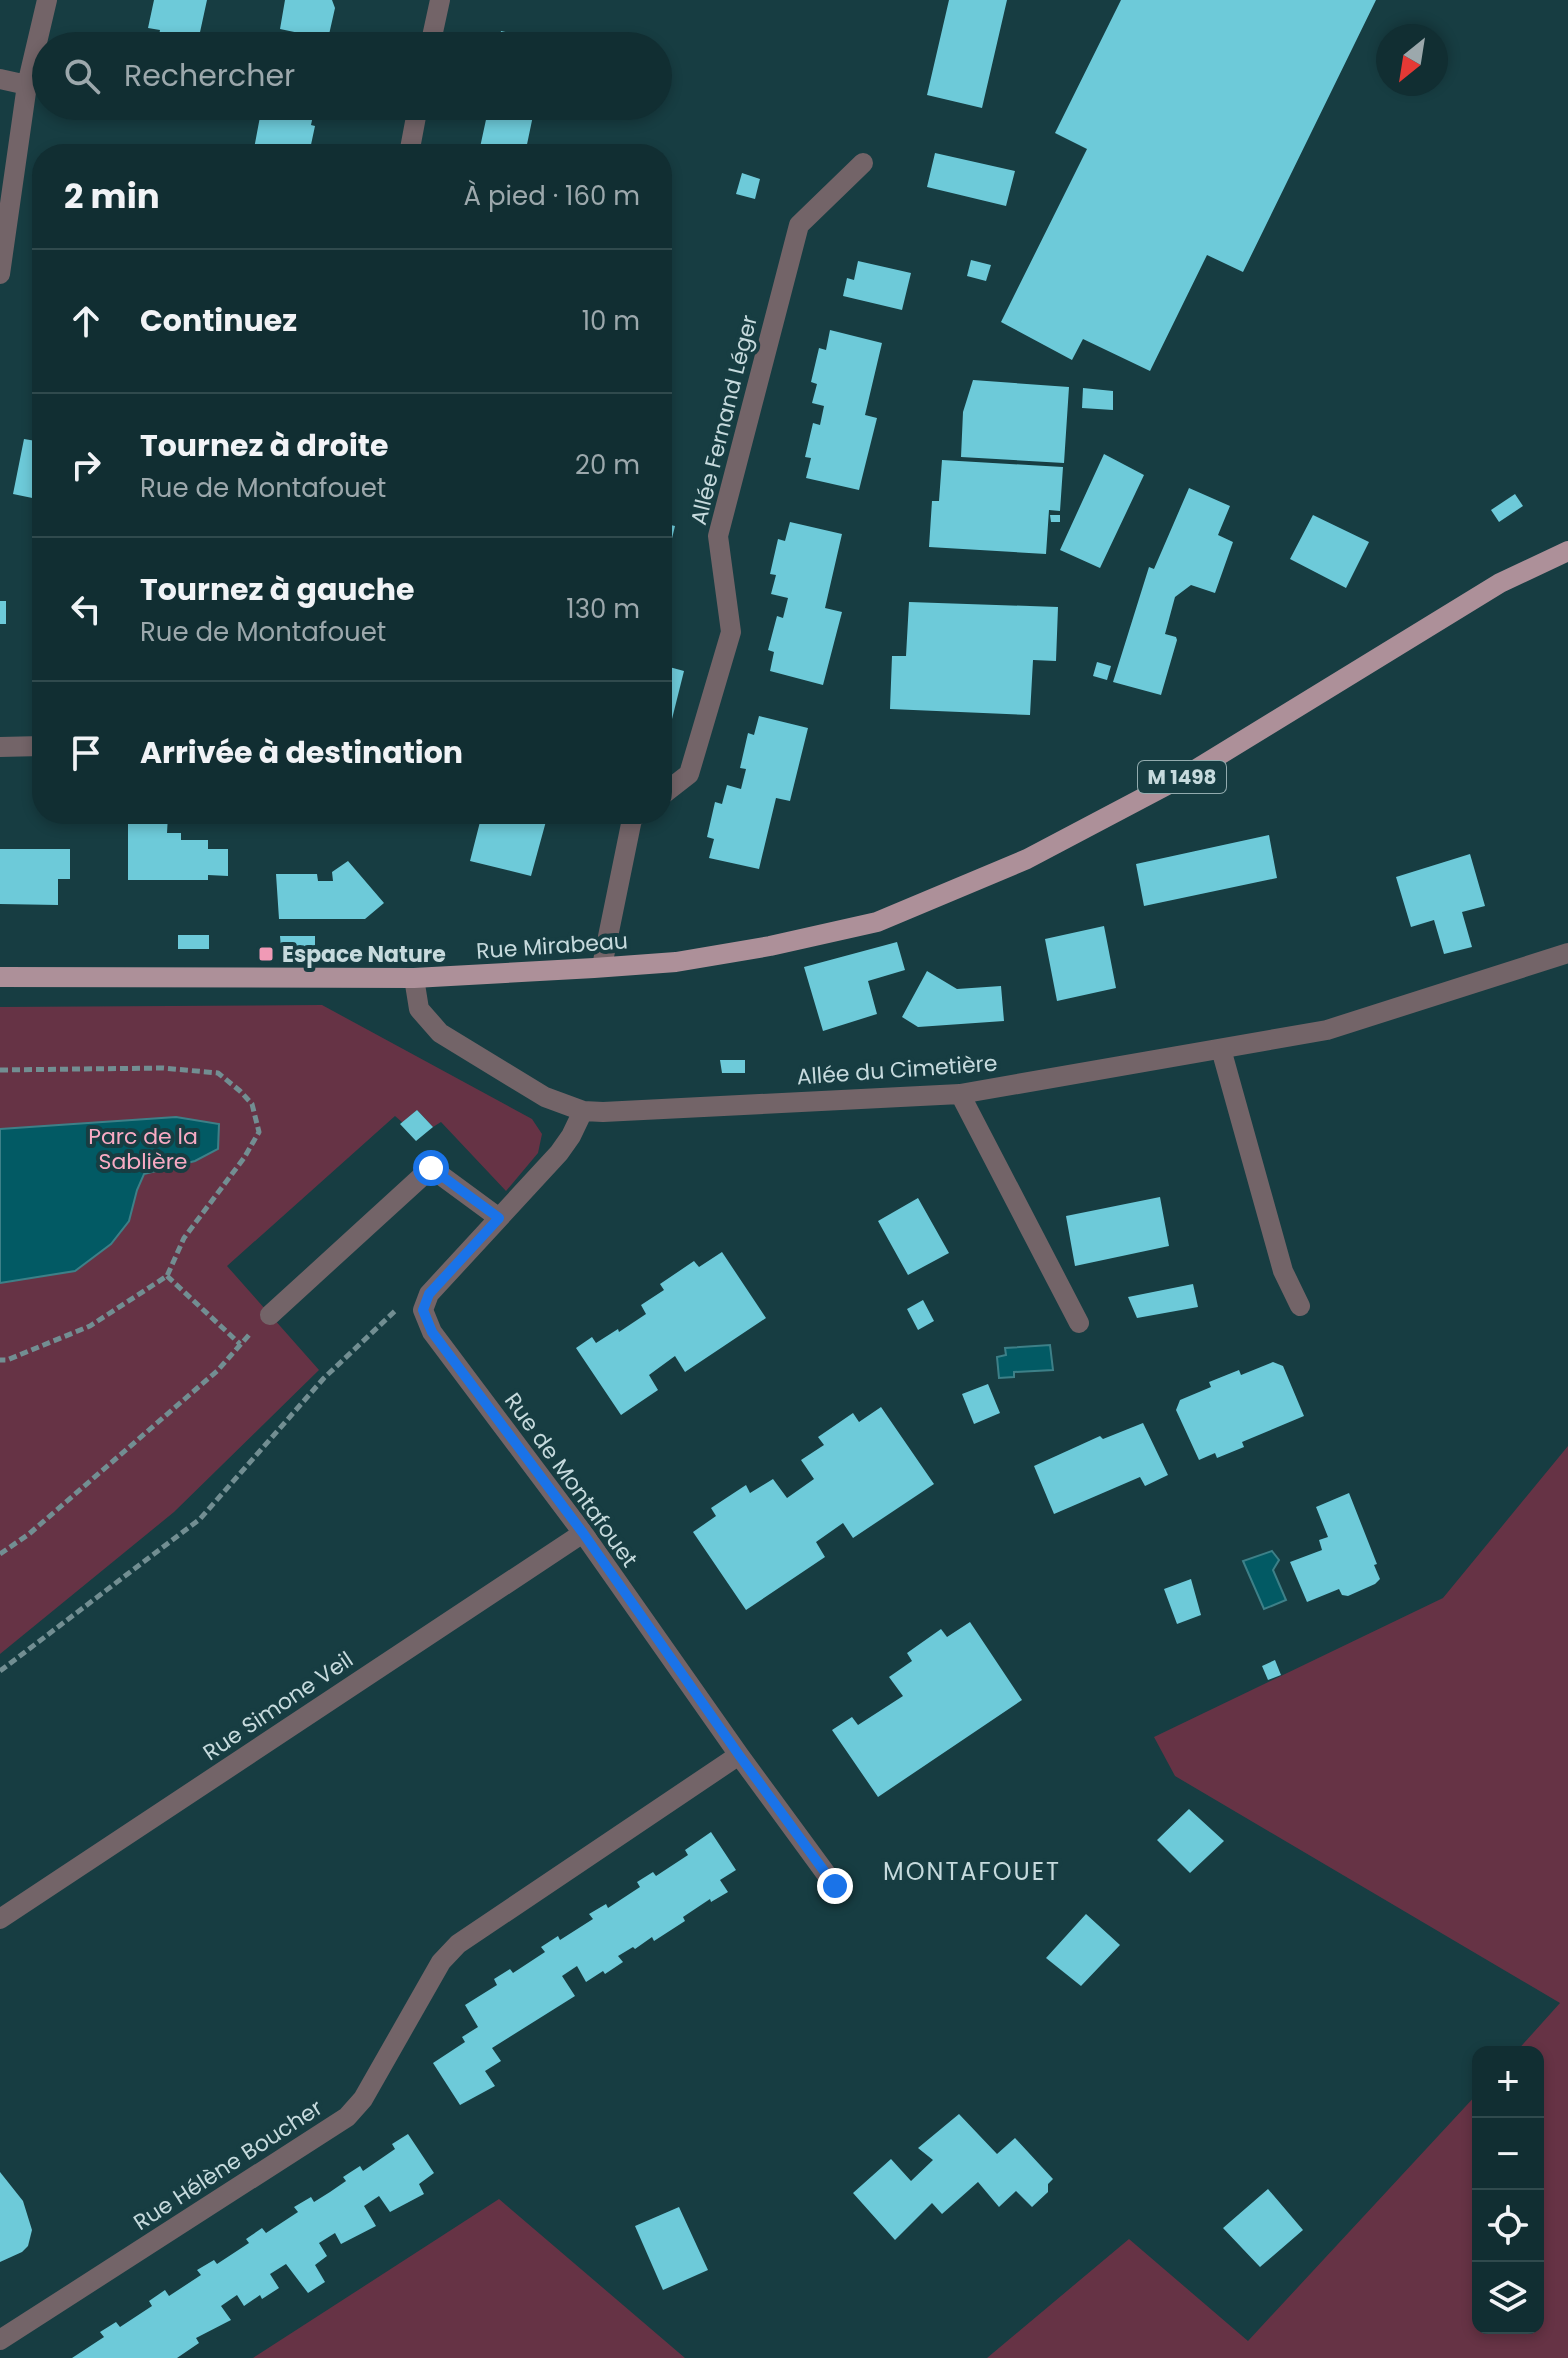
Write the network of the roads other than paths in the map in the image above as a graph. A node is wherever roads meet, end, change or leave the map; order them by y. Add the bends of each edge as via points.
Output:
1 (47, 0) edge
2 (440, 0) edge
3 (39, 32) edge
4 (433, 32) edge
5 (32, 64) edge
6 (0, 79) edge
7 (27, 85) junction
8 (415, 120) edge
9 (411, 144) edge
10 (863, 163) dead end
11 (0, 274) edge
12 (1568, 551) edge
13 (32, 746) edge
14 (0, 747) edge
15 (672, 787) edge
16 (631, 824) edge
17 (1568, 953) edge
18 (602, 966) junction
19 (0, 977) edge
20 (414, 978) junction
21 (1221, 1049) junction
22 (960, 1094) junction
23 (583, 1111) junction
24 (499, 1218) junction
25 (1300, 1306) dead end
26 (270, 1315) road end
27 (1079, 1323) dead end
28 (583, 1533) junction
29 (739, 1755) junction
30 (835, 1886) dead end
31 (0, 1919) edge
32 (0, 2340) edge

1 - 3 street
2 - 4 street
5 - 7 street
6 - 7 street
7 - 11 street
8 - 9 street
10 - 15 street, Allée Fernand Léger via 799,225 718,536 731,632 689,774
12 - 18 main road, Rue Mirabeau / M 1498 via 1500,583 1190,773 1027,859 877,922 676,962
13 - 14 street
16 - 18 street
17 - 21 street, Allée du Cimetière via 1327,1030
18 - 20 main road, Rue Mirabeau / M 1498
19 - 20 main road, Rue Mirabeau / M 1498
20 - 23 street, Allée du Cimetière via 419,1009 440,1033 545,1097
21 - 22 street, Allée du Cimetière
21 - 25 street via 1283,1271
22 - 23 street, Allée du Cimetière
22 - 27 street
23 - 24 street via 559,1153
24 - 26 street via 431,1168
24 - 28 street, Rue de Montafouet via 429,1294 423,1310 432,1332
28 - 29 street, Rue de Montafouet
28 - 31 street, Rue Simone Veil
29 - 30 street, Rue de Montafouet
29 - 32 street, Rue Hélène Boucher via 458,1944 441,1962 363,2099 347,2117

